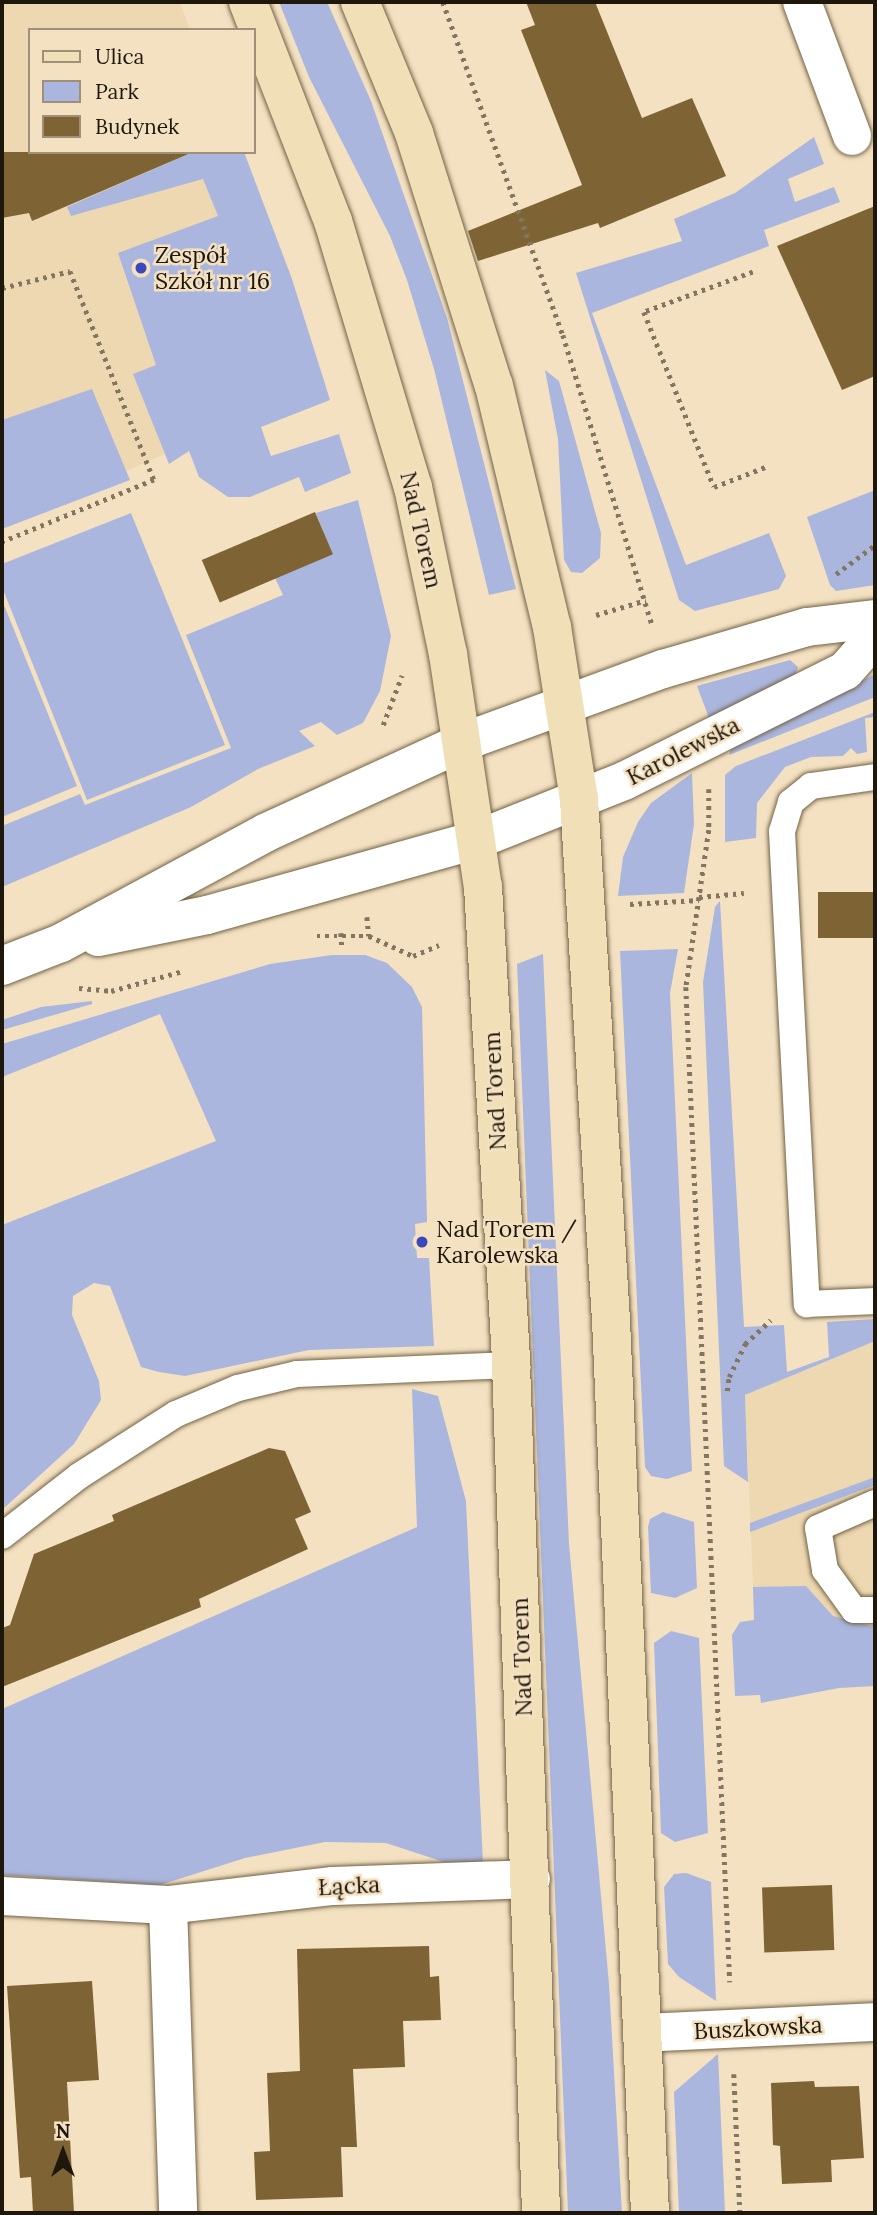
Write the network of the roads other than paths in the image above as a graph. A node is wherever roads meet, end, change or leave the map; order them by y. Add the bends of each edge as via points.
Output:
1 (248, 2) edge
2 (360, 2) edge
3 (802, 2) edge
4 (852, 136) dead end
5 (875, 619) edge
6 (875, 637) edge
7 (564, 706) junction
8 (463, 742) junction
9 (875, 777) edge
10 (579, 799) junction
11 (476, 840) junction
12 (61, 943) junction
13 (2, 966) edge
14 (875, 1301) edge
15 (511, 1366) junction
16 (875, 1503) edge
17 (2, 1536) edge
18 (875, 1610) edge
19 (531, 1879) junction
20 (2, 1896) edge
21 (168, 1905) junction
22 (875, 2022) edge
23 (642, 2033) junction
24 (178, 2213) edge
25 (541, 2213) edge
26 (650, 2213) edge

1 - 8 main road, Nad Torem via 332,220 386,390 435,589
2 - 7 main road via 414,133 477,326 538,562
3 - 4 street
5 - 7 street via 807,627 663,670
6 - 10 street, Karolewska via 845,671
7 - 8 street
7 - 10 main road
8 - 11 main road, Nad Torem
8 - 12 street via 265,833
9 - 14 lane via 811,786 791,802 782,832 807,1304
10 - 11 street, Karolewska
10 - 23 main road via 611,1320
11 - 12 street, Karolewska via 207,915
11 - 15 main road, Nad Torem via 486,928
12 - 13 street
15 - 17 lane via 297,1374 238,1388 176,1414 79,1476
15 - 19 main road, Nad Torem
16 - 18 lane via 818,1528 825,1570 854,1610
19 - 21 street, Łącka via 332,1886
19 - 25 main road, Nad Torem
20 - 21 street, Łącka
21 - 24 street
22 - 23 street, Buszkowska
23 - 26 main road

